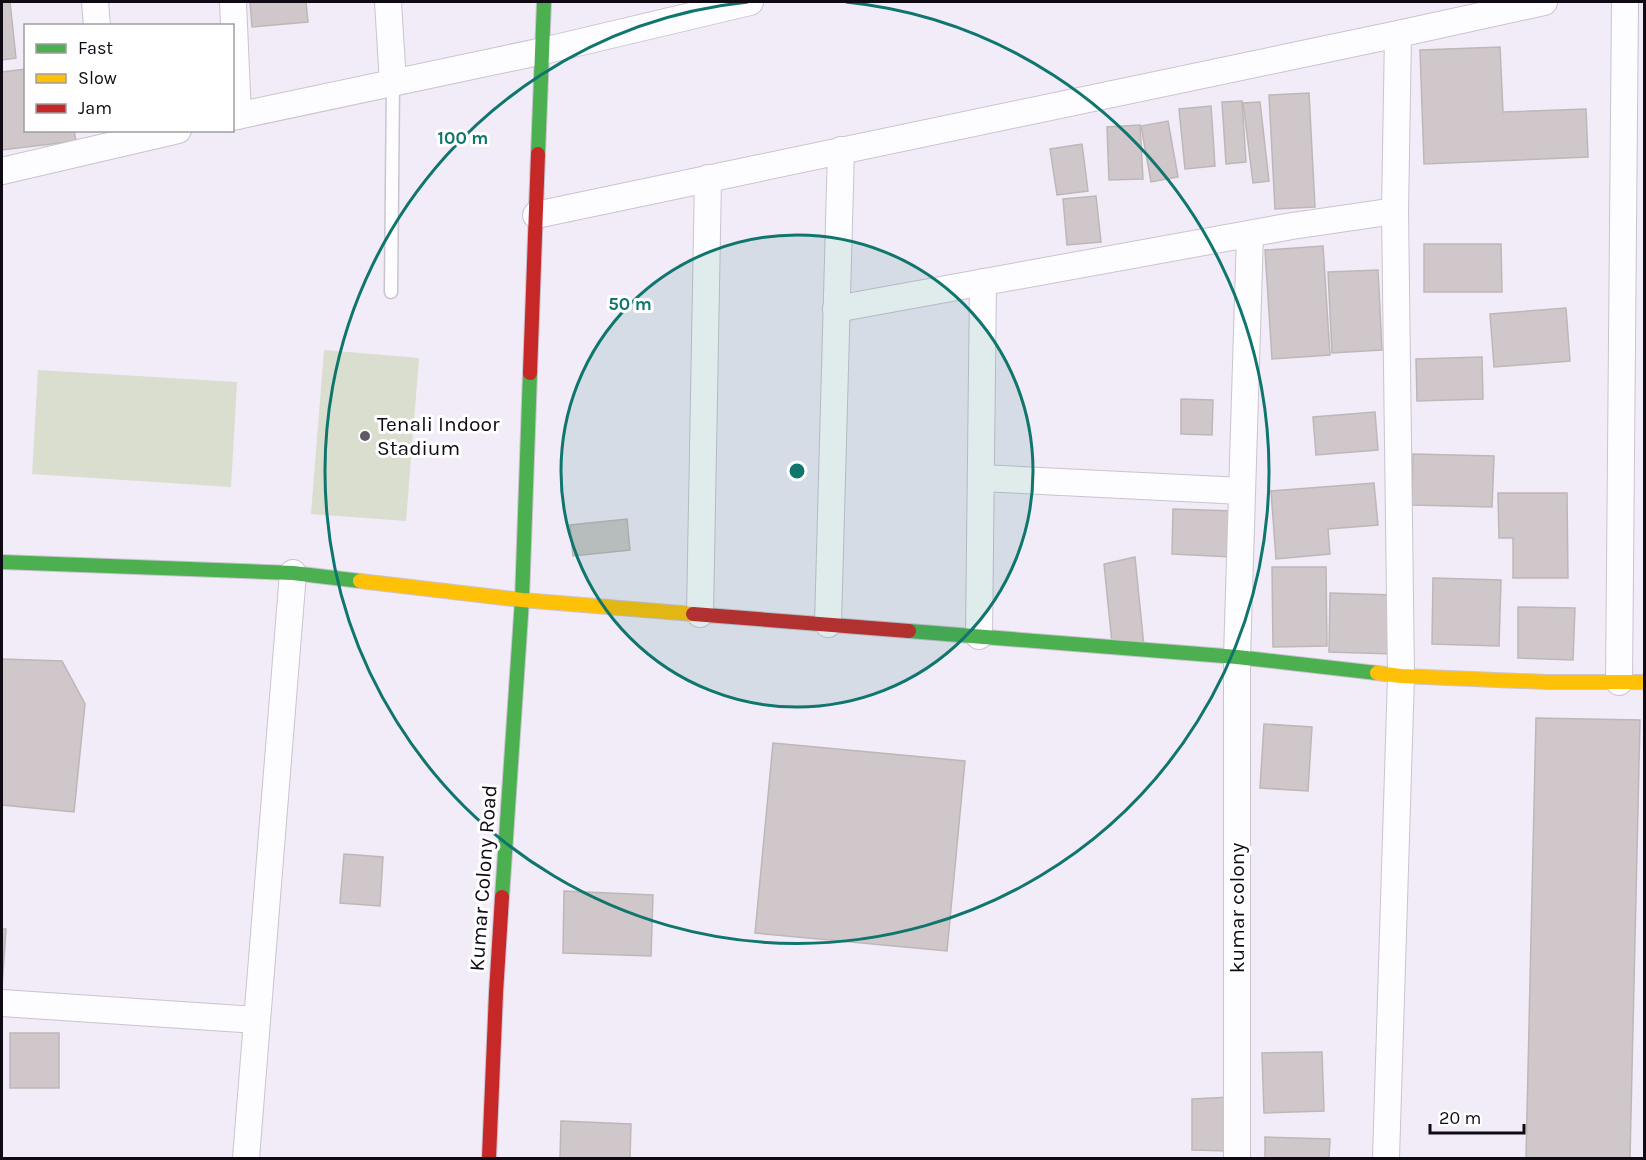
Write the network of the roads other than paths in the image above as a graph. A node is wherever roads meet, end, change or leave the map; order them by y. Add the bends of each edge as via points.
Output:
1 (94, 2) edge
2 (232, 2) edge
3 (388, 2) edge
4 (544, 2) edge
5 (750, 2) edge
6 (1544, 2) edge
7 (1625, 2) edge
8 (97, 24) edge
9 (233, 24) edge
10 (1398, 34) junction
11 (543, 51) junction
12 (234, 79) edge
13 (393, 82) junction
14 (235, 117) edge
15 (163, 132) edge
16 (109, 139) edge
17 (841, 150) junction
18 (2, 171) edge
19 (708, 178) junction
20 (1395, 211) junction
21 (536, 214) junction
22 (1250, 234) junction
23 (1634, 248) edge
24 (983, 282) junction
25 (391, 292) dead end
26 (836, 309) junction
27 (981, 478) junction
28 (1242, 491) junction
29 (2, 562) edge
30 (293, 573) junction
31 (522, 600) junction
32 (700, 614) junction
33 (828, 624) junction
34 (979, 636) junction
35 (1236, 657) junction
36 (1401, 676) junction
37 (1619, 682) junction
38 (1644, 682) edge
39 (2, 1003) edge
40 (257, 1020) junction
41 (246, 1158) edge
42 (489, 1158) edge
43 (1237, 1158) edge
44 (1386, 1158) edge

1 - 8 street
2 - 9 street
3 - 13 street
4 - 11 street, Kumar Colony Road
5 - 11 street
6 - 10 street
7 - 23 street
10 - 17 street
10 - 20 street
11 - 13 street
11 - 21 street, Kumar Colony Road
12 - 14 street
13 - 14 street
13 - 25 lane
15 - 16 street
16 - 18 street
17 - 19 street
17 - 26 street
19 - 21 street
19 - 32 street
20 - 22 street
20 - 36 street
21 - 31 street, Kumar Colony Road
22 - 24 street
22 - 28 street, kumar colony
23 - 37 street
24 - 26 street
24 - 27 street
26 - 33 street
27 - 28 street
27 - 34 street
28 - 35 street, kumar colony
29 - 30 street
30 - 31 street
30 - 40 street
31 - 32 street
31 - 42 street, Kumar Colony Road
32 - 33 street
33 - 34 street
34 - 35 street
35 - 36 street
35 - 43 street, kumar colony
36 - 37 street
36 - 44 street
37 - 38 street
39 - 40 street
40 - 41 street

